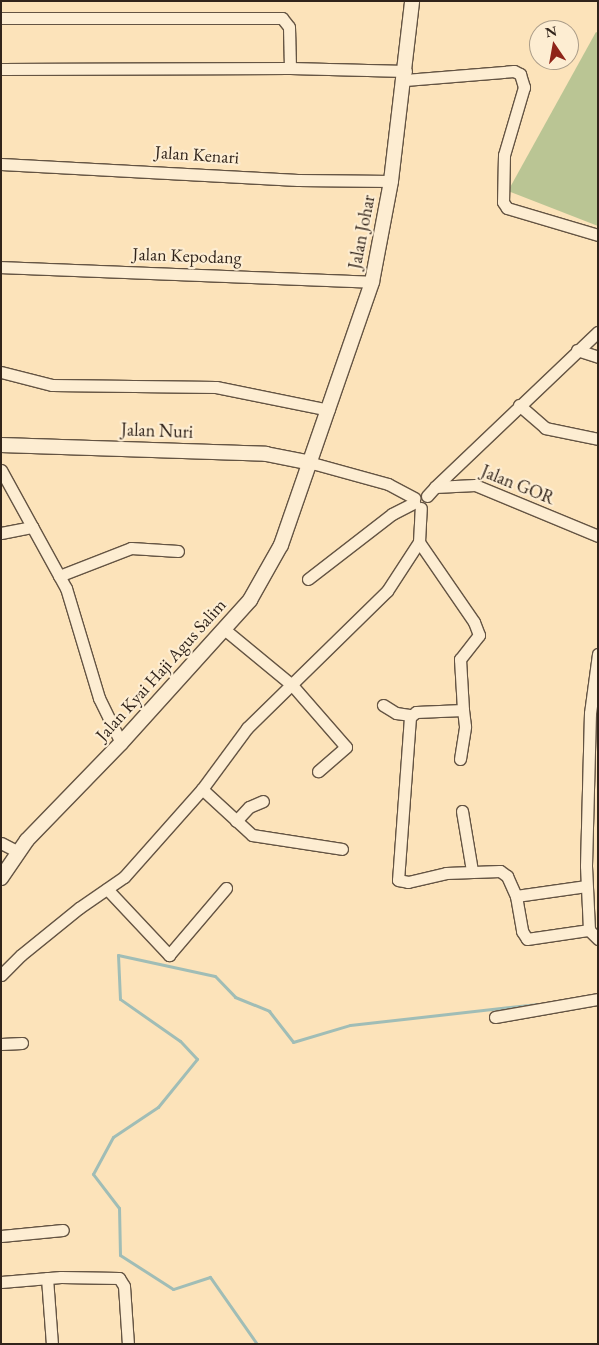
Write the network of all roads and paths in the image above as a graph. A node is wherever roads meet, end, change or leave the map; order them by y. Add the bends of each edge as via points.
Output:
1 (412, 1) edge
2 (1, 18) edge
3 (290, 68) junction
4 (1, 69) edge
5 (406, 75) junction
6 (1, 164) edge
7 (392, 180) junction
8 (598, 235) edge
9 (1, 267) edge
10 (372, 282) junction
11 (598, 332) edge
12 (577, 350) junction
13 (598, 357) edge
14 (1, 372) edge
15 (519, 405) junction
16 (329, 410) junction
17 (598, 439) edge
18 (1, 445) edge
19 (312, 463) junction
20 (1, 470) edge
21 (431, 491) junction
22 (416, 503) junction
23 (32, 527) junction
24 (1, 534) edge
25 (598, 536) edge
26 (419, 542) junction
27 (178, 551) dead end
28 (59, 576) junction
29 (308, 579) dead end
30 (224, 629) junction
31 (598, 654) edge
32 (292, 685) junction
33 (383, 705) dead end
34 (463, 710) junction
35 (411, 715) junction
36 (594, 733) edge
37 (121, 743) junction
38 (460, 759) dead end
39 (318, 771) dead end
40 (202, 789) junction
41 (592, 799) edge
42 (263, 801) dead end
43 (462, 811) dead end
44 (236, 821) junction
45 (1, 844) edge
46 (342, 849) dead end
47 (592, 849) edge
48 (19, 852) junction
49 (472, 871) junction
50 (1, 878) edge
51 (586, 886) junction
52 (226, 888) dead end
53 (108, 889) junction
54 (516, 896) junction
55 (589, 930) junction
56 (598, 939) edge
57 (1, 975) edge
58 (598, 998) edge
59 (496, 1017) dead end
60 (22, 1043) dead end
61 (1, 1044) edge
62 (63, 1230) dead end
63 (1, 1236) edge
64 (47, 1278) junction
65 (1, 1282) edge
66 (52, 1344) edge
67 (128, 1344) edge

1 - 5 street, Jalan Johar
2 - 3 street via 282,18 289,27
3 - 4 street
3 - 5 street
5 - 7 street, Jalan Johar
5 - 8 street via 514,71 520,74 524,87 504,155 503,202 507,208
6 - 7 street, Jalan Kenari via 298,180
7 - 10 street, Jalan Johar
9 - 10 street, Jalan Kepodang
10 - 16 street, Jalan Johar
11 - 12 street
12 - 13 street
12 - 15 street
14 - 16 street via 52,385 216,387
15 - 17 street via 545,428
15 - 21 street
16 - 19 street, Jalan Johar
18 - 19 street, Jalan Nuri via 266,454
19 - 22 street via 388,484
19 - 30 street, Jalan Kyai Haji Agus Salim via 281,545 262,582
20 - 23 street
21 - 22 street, Jalan GOR via 419,493
21 - 25 street, Jalan GOR via 475,485
22 - 26 street
22 - 29 street via 392,514
23 - 24 street
23 - 28 street
26 - 32 street via 387,591
26 - 34 street via 474,622 479,635 460,659
27 - 28 street via 131,548
28 - 37 street via 71,602 100,698
30 - 32 street
30 - 37 street, Jalan Kyai Haji Agus Salim
31 - 36 street
32 - 39 street via 346,747
32 - 40 street via 247,728
33 - 35 street
34 - 35 street
34 - 38 street via 465,726
35 - 49 street via 398,880 408,882
36 - 41 street
37 - 48 street, Jalan Kyai Haji Agus Salim
40 - 44 street
40 - 53 street via 124,877
41 - 47 street
42 - 44 street via 249,807
43 - 49 street
44 - 46 street via 252,835 264,839
45 - 48 street
47 - 51 street
48 - 50 street, Jalan Kyai Haji Agus Salim
49 - 54 street via 504,873
51 - 54 street
51 - 55 street
52 - 53 street via 169,954
53 - 57 street via 28,949
54 - 55 street via 522,931 527,939
55 - 56 street
58 - 59 street
60 - 61 street
62 - 63 street
64 - 65 street
64 - 66 street
64 - 67 street via 122,1280

